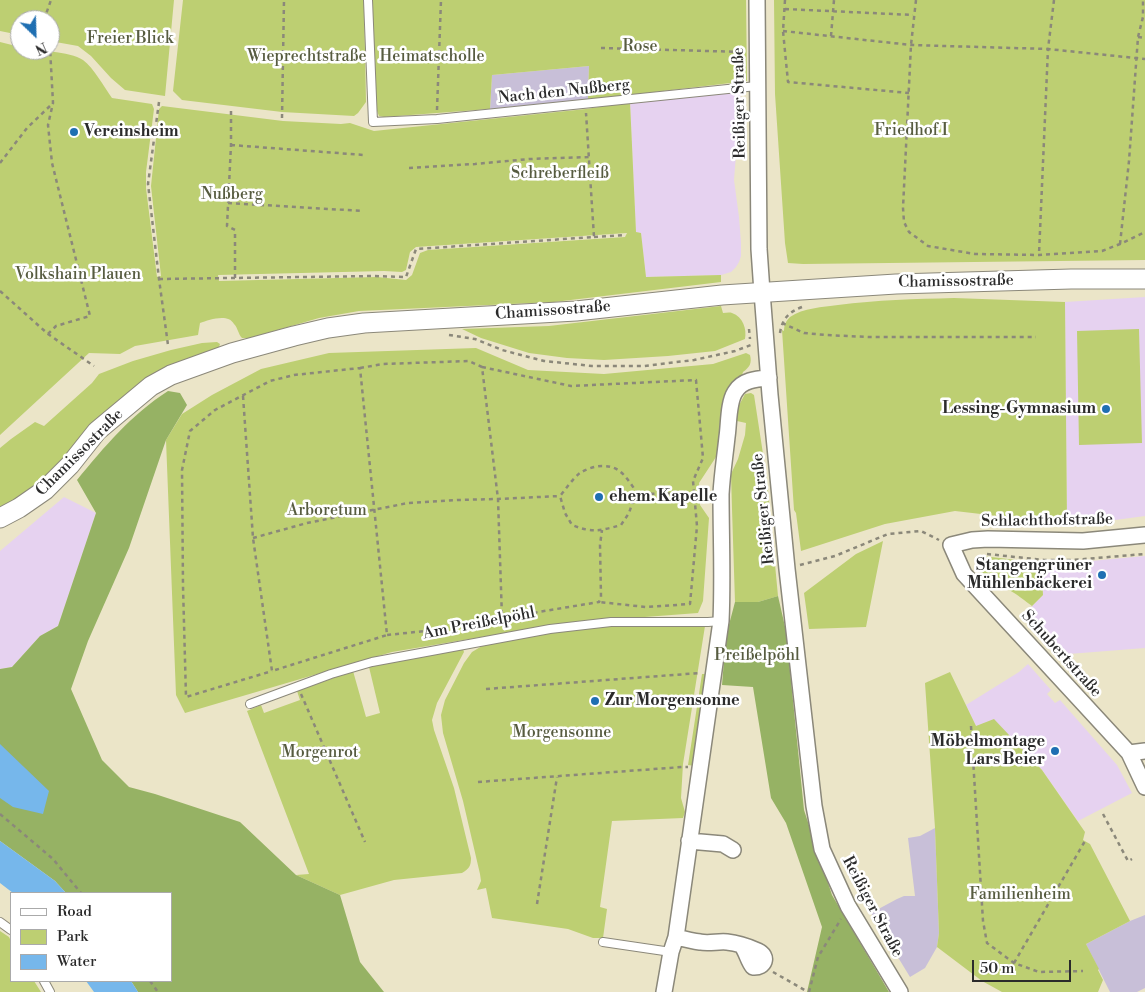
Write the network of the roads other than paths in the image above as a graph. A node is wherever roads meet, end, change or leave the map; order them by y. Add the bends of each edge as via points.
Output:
1 (368, 0) edge
2 (757, 0) edge
3 (757, 86) junction
4 (1145, 279) edge
5 (762, 292) junction
6 (769, 378) junction
7 (19, 508) junction
8 (0, 518) edge
9 (0, 524) edge
10 (1145, 534) edge
11 (951, 545) joint
12 (721, 621) junction
13 (250, 704) dead end
14 (1145, 751) edge
15 (1129, 753) junction
16 (1145, 787) edge
17 (690, 841) junction
18 (733, 850) dead end
19 (676, 937) junction
20 (603, 942) dead end
21 (671, 952) junction
22 (762, 965) road end
23 (664, 992) edge
24 (900, 992) edge

1 - 3 lane, Nach den Nußberg via 373,122 437,119
2 - 3 street, Reißiger Straße
3 - 5 street, Reißiger Straße
4 - 5 street, Chamissostraße via 896,284
5 - 6 street, Reißiger Straße
5 - 7 street, Chamissostraße via 576,311 364,322 262,344 200,364 151,386 97,431 46,490
6 - 12 street via 740,386 730,407 721,492
6 - 24 street, Reißiger Straße via 787,570 814,806 822,848 848,906
7 - 8 street, Chamissostraße
7 - 9 street, Chamissostraße
10 - 11 street, Schlachthofstraße via 1083,542 988,539
11 - 15 street, Schubertstraße via 964,574
12 - 13 lane, Am Preißelpöhl via 611,622 550,629 372,662
12 - 17 street
14 - 15 street
15 - 16 street, Schubertstraße
17 - 18 street via 723,844
17 - 19 street
19 - 21 street
19 - 22 street via 701,943 727,942 742,946 753,967
20 - 21 lane
21 - 23 street

